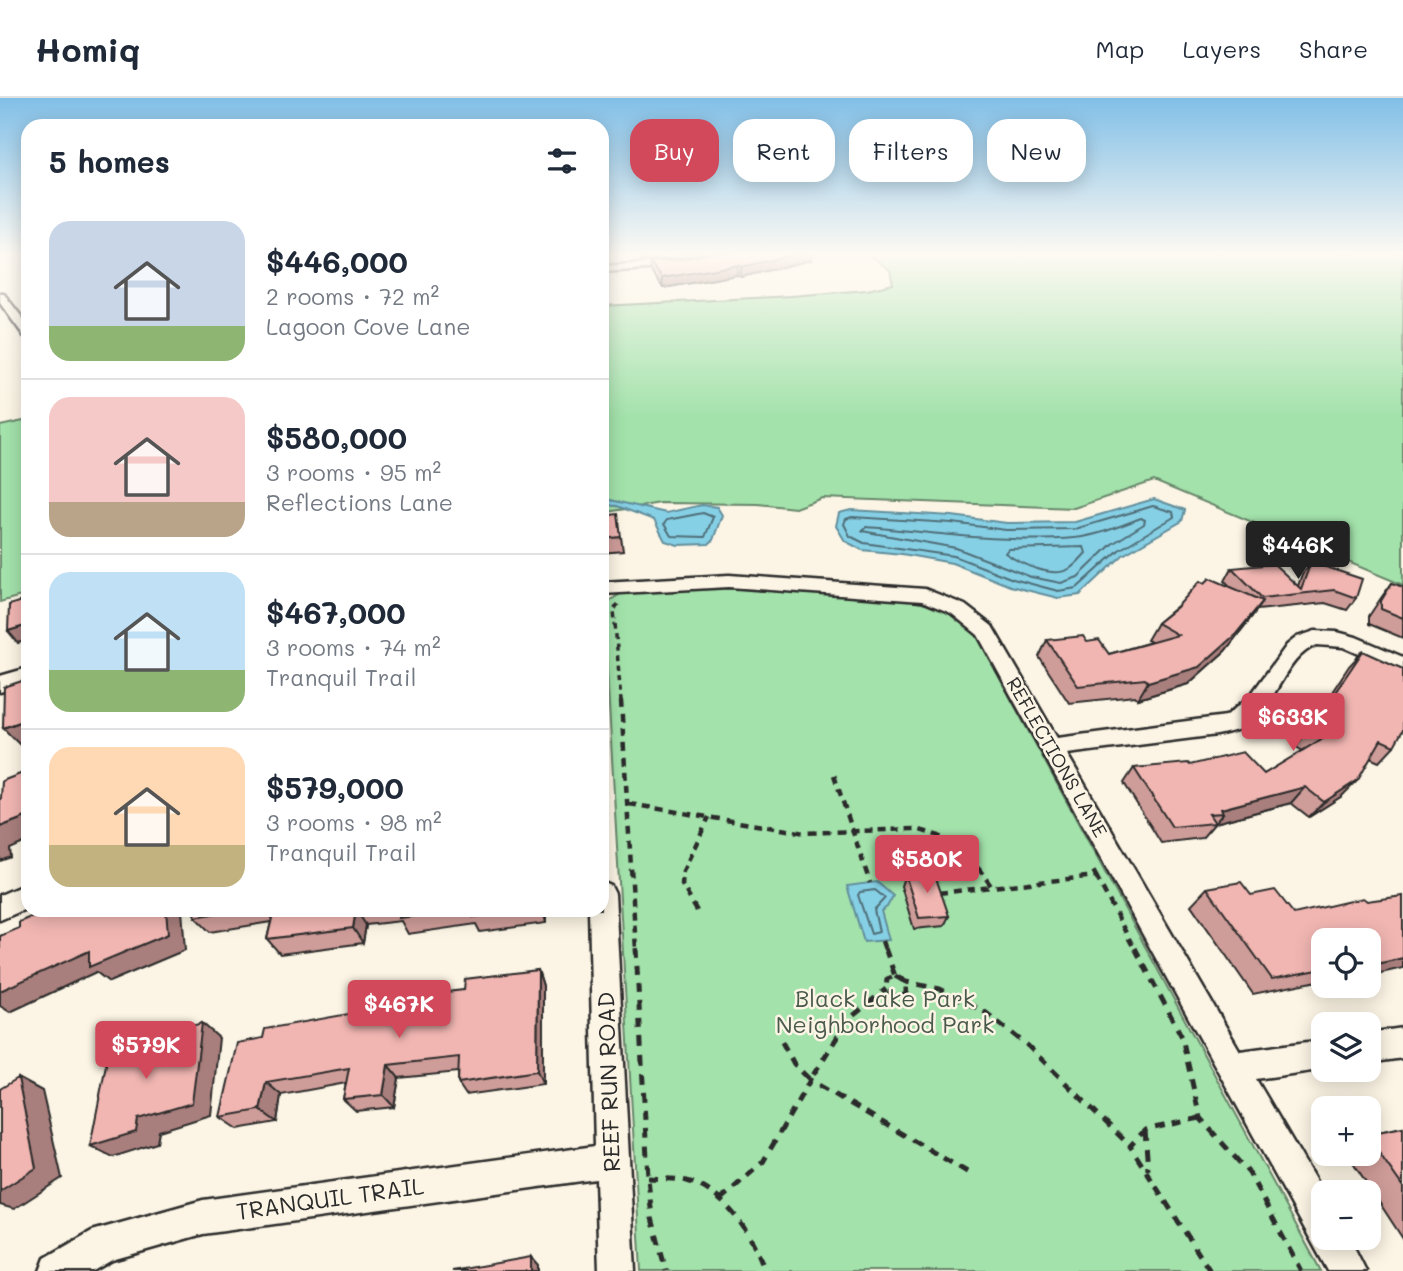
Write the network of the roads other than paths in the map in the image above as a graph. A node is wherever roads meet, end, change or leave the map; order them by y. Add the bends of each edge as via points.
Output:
1 (4, 309) edge
2 (21, 326) edge
3 (612, 594) edge
4 (1403, 666) edge
5 (21, 677) edge
6 (0, 684) edge
7 (1051, 747) junction
8 (21, 898) edge
9 (0, 908) edge
10 (603, 917) edge
11 (1403, 1043) edge
12 (1381, 1046) edge
13 (1311, 1057) edge
14 (1233, 1067) junction
15 (612, 1160) junction
16 (1311, 1206) edge
17 (1336, 1250) edge
18 (58, 1271) edge
19 (617, 1271) edge
20 (1348, 1271) edge

1 - 2 street
3 - 7 street, REFLECTIONS LANE via 729,581 925,595 958,609 985,631
4 - 7 street via 1339,640 1314,638 1299,644 1256,705 1239,720 1217,727
5 - 6 street
7 - 14 street, REFLECTIONS LANE
8 - 9 street
10 - 15 street, REEF RUN ROAD
11 - 12 street
13 - 14 street
14 - 16 street, REFLECTIONS LANE
15 - 18 street, TRANQUIL TRAIL via 203,1217 104,1244
15 - 19 street, REEF RUN ROAD
17 - 20 street

